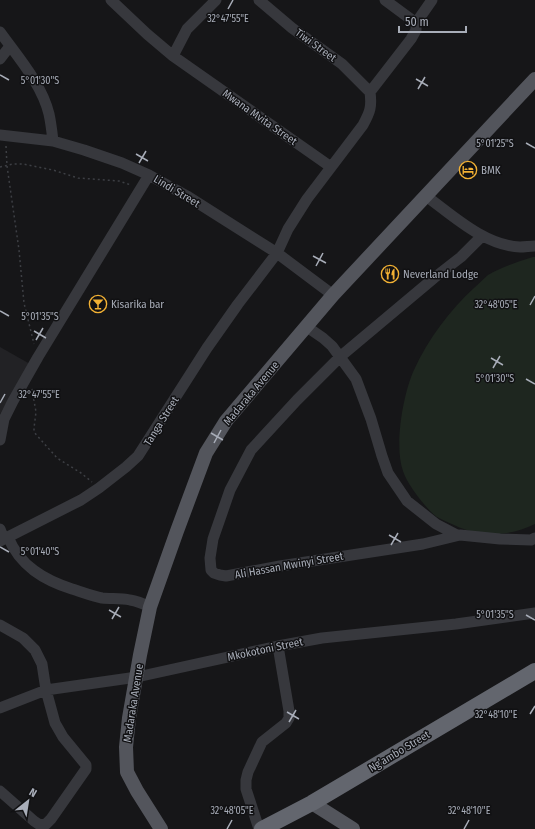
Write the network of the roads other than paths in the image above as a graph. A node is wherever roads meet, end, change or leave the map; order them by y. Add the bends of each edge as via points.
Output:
1 (111, 0) edge
2 (216, 0) edge
3 (259, 0) edge
4 (385, 0) edge
5 (432, 0) edge
6 (416, 23) junction
7 (0, 32) edge
8 (10, 46) junction
9 (173, 56) junction
10 (0, 59) edge
11 (532, 86) edge
12 (370, 92) junction
13 (1, 134) edge
14 (53, 141) junction
15 (331, 167) junction
16 (149, 175) junction
17 (426, 196) junction
18 (482, 236) junction
19 (535, 246) edge
20 (277, 253) junction
21 (333, 295) junction
22 (307, 326) junction
23 (341, 356) junction
24 (0, 440) edge
25 (3, 536) edge
26 (457, 536) junction
27 (535, 538) edge
28 (150, 607) junction
29 (535, 613) edge
30 (0, 626) edge
31 (278, 646) junction
32 (535, 671) edge
33 (137, 678) junction
34 (46, 690) junction
35 (0, 708) edge
36 (0, 791) edge
37 (312, 803) junction
38 (161, 829) edge
39 (259, 829) edge
40 (262, 829) edge
41 (353, 829) edge

1 - 9 street, Mwana Mvita Street
2 - 9 street via 187,29
3 - 12 street, Tiwi Street via 292,28 342,64
4 - 6 street
5 - 6 street
6 - 12 street via 416,30 411,39
7 - 8 street
8 - 10 street
8 - 14 street via 33,78 42,97 49,113
9 - 15 street, Mwana Mvita Street
11 - 17 main road, Madaraka Avenue
12 - 15 street via 372,104 363,125
13 - 14 street, Lindi Street
14 - 16 street, Lindi Street via 122,163
15 - 20 street via 288,229
16 - 20 street, Lindi Street
16 - 24 street via 38,357 4,419
17 - 18 street
17 - 21 main road, Madaraka Avenue
18 - 19 street via 519,247
18 - 23 street, Ali Hassan Mwinyi Street
20 - 21 street, Lindi Street
20 - 25 street, Tanga Street via 207,348 138,456 100,488 81,500
21 - 22 main road, Madaraka Avenue
22 - 23 street, Ali Hassan Mwinyi Street
22 - 28 main road, Madaraka Avenue via 226,421 206,453
23 - 26 street, Ali Hassan Mwinyi Street via 356,379 388,472 407,502
23 - 26 street, Ali Hassan Mwinyi Street via 251,450 230,490 213,539 211,570 226,576 423,544
25 - 28 street via 25,564 44,578 101,598 131,600
26 - 27 street, Ali Hassan Mwinyi Street via 531,540
28 - 33 main road, Madaraka Avenue
29 - 31 street, Mkokotoni Street via 322,638
30 - 34 street via 23,638 36,650 42,664
31 - 33 street, Mkokotoni Street
31 - 39 street via 289,718 262,742 248,772 246,789
32 - 37 highway, Ng’ambo Street
33 - 34 street, Mkokotoni Street
33 - 38 main road, Madaraka Avenue via 126,747 127,772
34 - 35 street, Mkokotoni Street
34 - 36 street via 55,723 86,765 86,769 46,824 40,825 34,821
37 - 40 highway, Ng’ambo Street
37 - 41 main road

